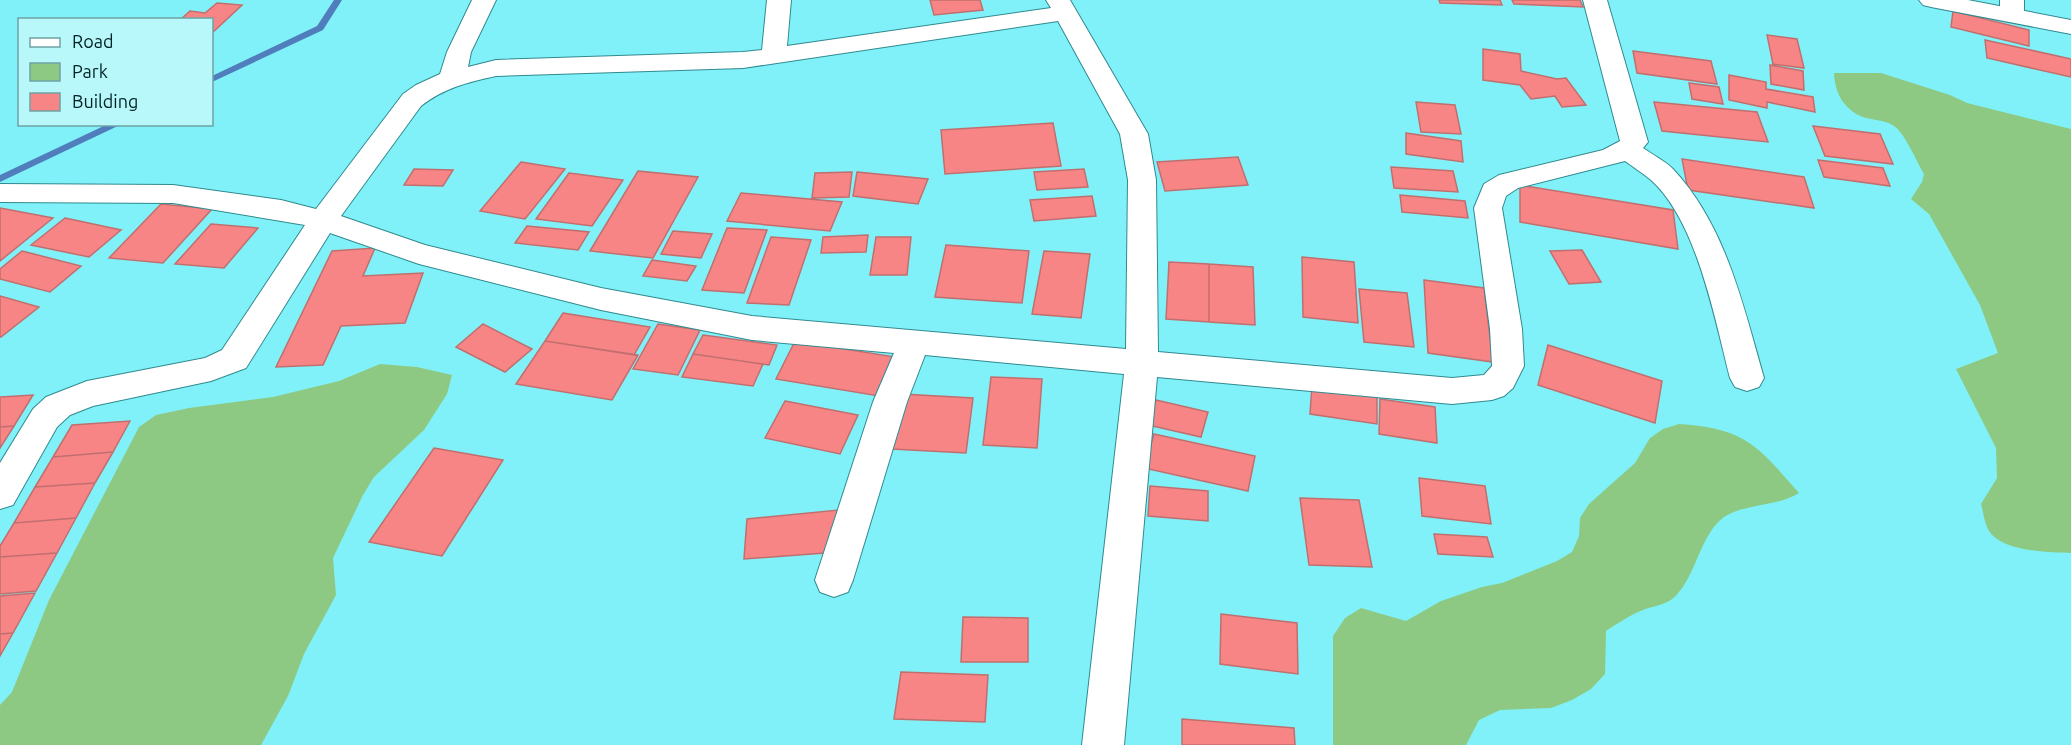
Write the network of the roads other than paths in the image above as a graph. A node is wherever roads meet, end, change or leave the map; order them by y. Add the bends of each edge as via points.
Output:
1 (484, 0) edge
2 (779, 0) edge
3 (1595, 0) edge
4 (1931, 0) edge
5 (1062, 7) edge
6 (2012, 7) edge
7 (2071, 27) edge
8 (774, 55) junction
9 (452, 78) junction
10 (1626, 150) junction
11 (0, 193) edge
12 (324, 220) junction
13 (914, 342) junction
14 (1142, 361) junction
15 (1747, 378) dead end
16 (0, 494) edge
17 (834, 580) dead end
18 (1103, 745) edge

1 - 9 street via 459,52
2 - 8 street
3 - 10 street via 1631,124 1634,142
4 - 6 street
5 - 8 street
5 - 14 street via 1134,134 1142,180
6 - 7 street
8 - 9 street via 743,60 495,68
9 - 12 street via 411,100
10 - 14 street via 1509,181 1490,195 1488,207 1508,366 1492,387 1452,391
10 - 15 street via 1662,174 1691,211 1720,278
11 - 12 street via 173,194
12 - 13 street via 419,254 601,299 752,328
12 - 16 street via 234,358 211,369 87,394 58,406 45,418
13 - 14 street
13 - 17 street via 890,402
14 - 18 street

